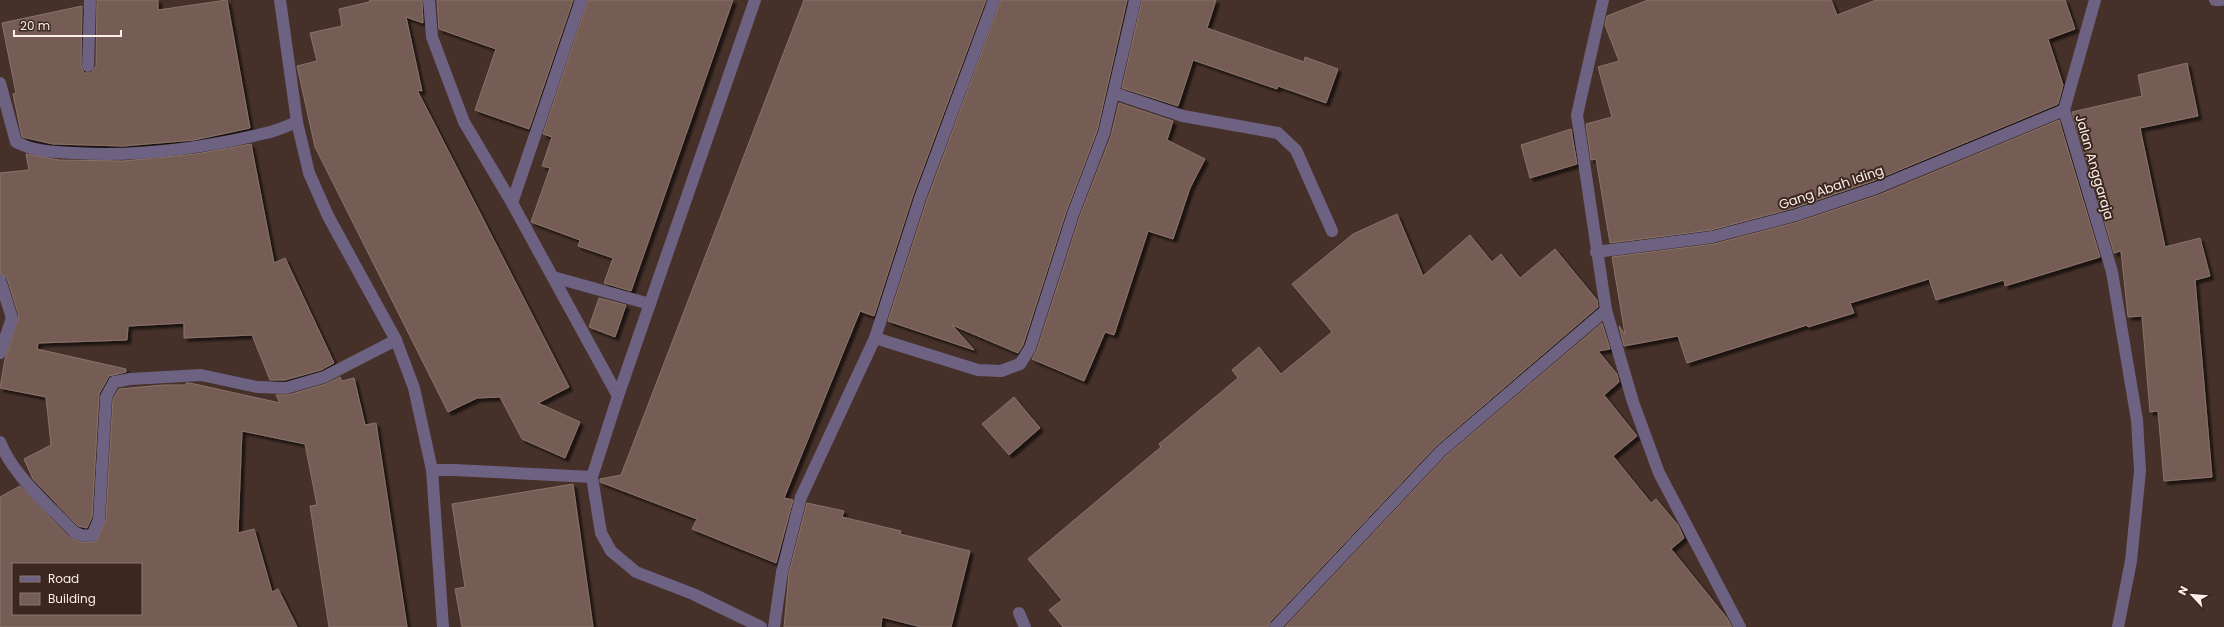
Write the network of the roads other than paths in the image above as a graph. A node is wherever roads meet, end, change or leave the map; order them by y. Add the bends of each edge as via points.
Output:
1 (90, 0) edge
2 (280, 0) edge
3 (429, 0) edge
4 (581, 0) edge
5 (756, 0) edge
6 (994, 0) edge
7 (1135, 0) edge
8 (1603, 0) edge
9 (2095, 0) edge
10 (2215, 0) edge
11 (2221, 0) edge
12 (88, 66) dead end
13 (0, 83) edge
14 (1114, 93) junction
15 (2064, 110) junction
16 (298, 122) junction
17 (512, 203) junction
18 (1332, 231) dead end
19 (1596, 252) junction
20 (553, 277) junction
21 (0, 280) edge
22 (650, 304) junction
23 (1606, 310) junction
24 (875, 338) junction
25 (396, 340) junction
26 (0, 353) edge
27 (618, 396) junction
28 (0, 442) edge
29 (432, 470) junction
30 (592, 477) junction
31 (1019, 613) dead end
32 (443, 627) edge
33 (761, 627) edge
34 (774, 627) edge
35 (1025, 627) edge
36 (1275, 627) edge
37 (1740, 627) edge
38 (2118, 627) edge

1 - 12 street
2 - 16 street
3 - 17 street via 432,37 464,122
4 - 17 street
5 - 22 street
6 - 24 street via 920,198
7 - 14 street
8 - 19 street via 1577,115
9 - 15 street, Jalan Anggaraja
10 - 11 street
13 - 16 street via 16,142 29,149 43,152 111,155 173,150 267,133
14 - 18 street via 1183,116 1278,133 1296,150
14 - 24 street via 1104,134 1073,214 1030,348 1020,364 1001,371 978,370
15 - 19 street, Gang Abah Iding via 1876,188 1796,215 1712,237
15 - 38 street, Jalan Anggaraja via 2112,272 2137,420 2140,471 2131,561
16 - 25 street via 309,173 328,216
17 - 20 street
19 - 23 street
20 - 22 street
20 - 27 street
21 - 26 street via 12,318
22 - 27 street
23 - 36 street via 1441,451
23 - 37 street via 1633,402 1659,473
24 - 34 street via 801,497 782,572
25 - 28 street via 324,377 286,388 257,387 201,375 114,382 106,397 99,519 92,536 74,532 25,481 4,453
25 - 29 street via 414,388
27 - 30 street
29 - 30 street
29 - 32 street
30 - 33 street via 601,532 611,551 636,572 693,594
31 - 35 street

